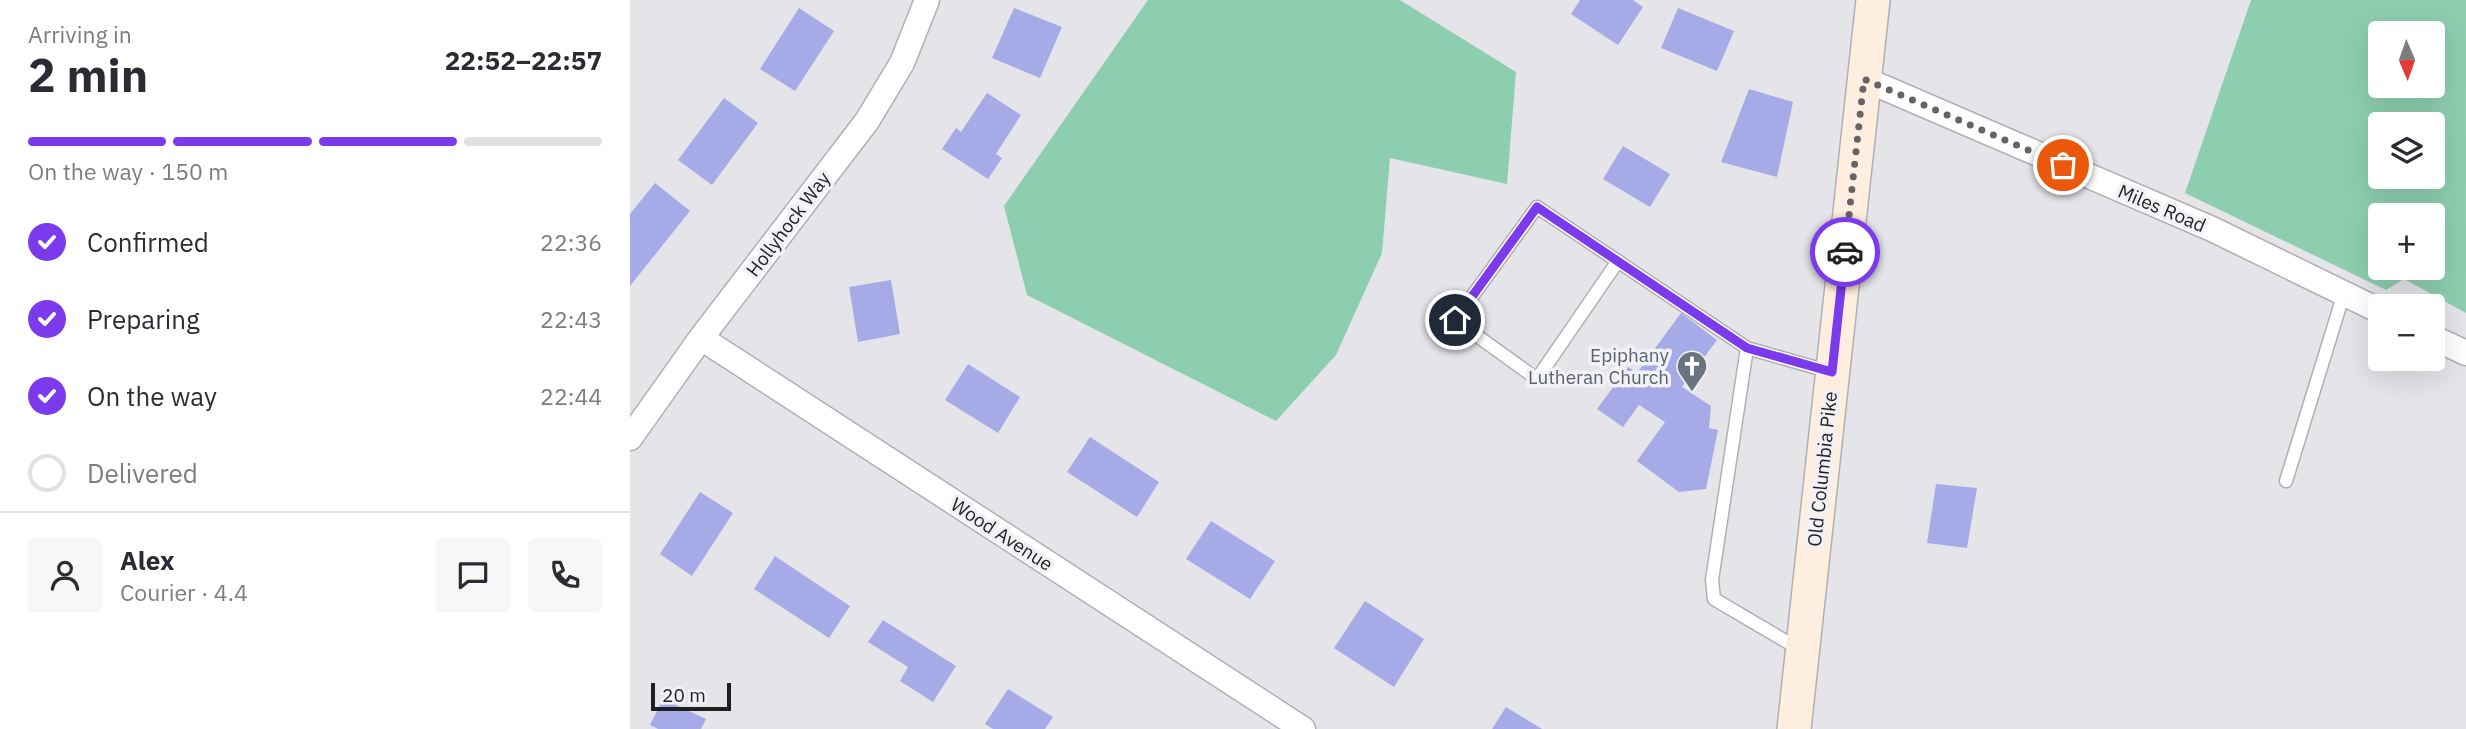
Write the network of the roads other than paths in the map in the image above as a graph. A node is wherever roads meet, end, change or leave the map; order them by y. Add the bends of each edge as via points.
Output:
1 (927, 0) edge
2 (1873, 0) edge
3 (1864, 79) junction
4 (1618, 261) junction
5 (2344, 293) junction
6 (2368, 305) edge
7 (701, 338) junction
8 (2445, 343) edge
9 (1747, 348) junction
10 (2466, 353) edge
11 (1832, 372) junction
12 (630, 438) edge
13 (2286, 481) dead end
14 (1803, 651) junction
15 (1303, 729) edge
16 (1794, 729) edge

1 - 7 street, Hollyhock Way via 902,63 867,121
2 - 3 main road, Old Columbia Pike
3 - 5 street, Miles Road via 2212,229
3 - 11 main road, Old Columbia Pike
4 - 4 lane via 1537,207 1455,320 1537,379
4 - 9 lane
5 - 6 street, Miles Road
5 - 13 lane
7 - 12 street, Hollyhock Way
7 - 15 street, Wood Avenue
8 - 10 street
9 - 11 lane
9 - 14 lane via 1712,580 1714,598
11 - 14 main road, Old Columbia Pike
14 - 16 main road, Old Columbia Pike

